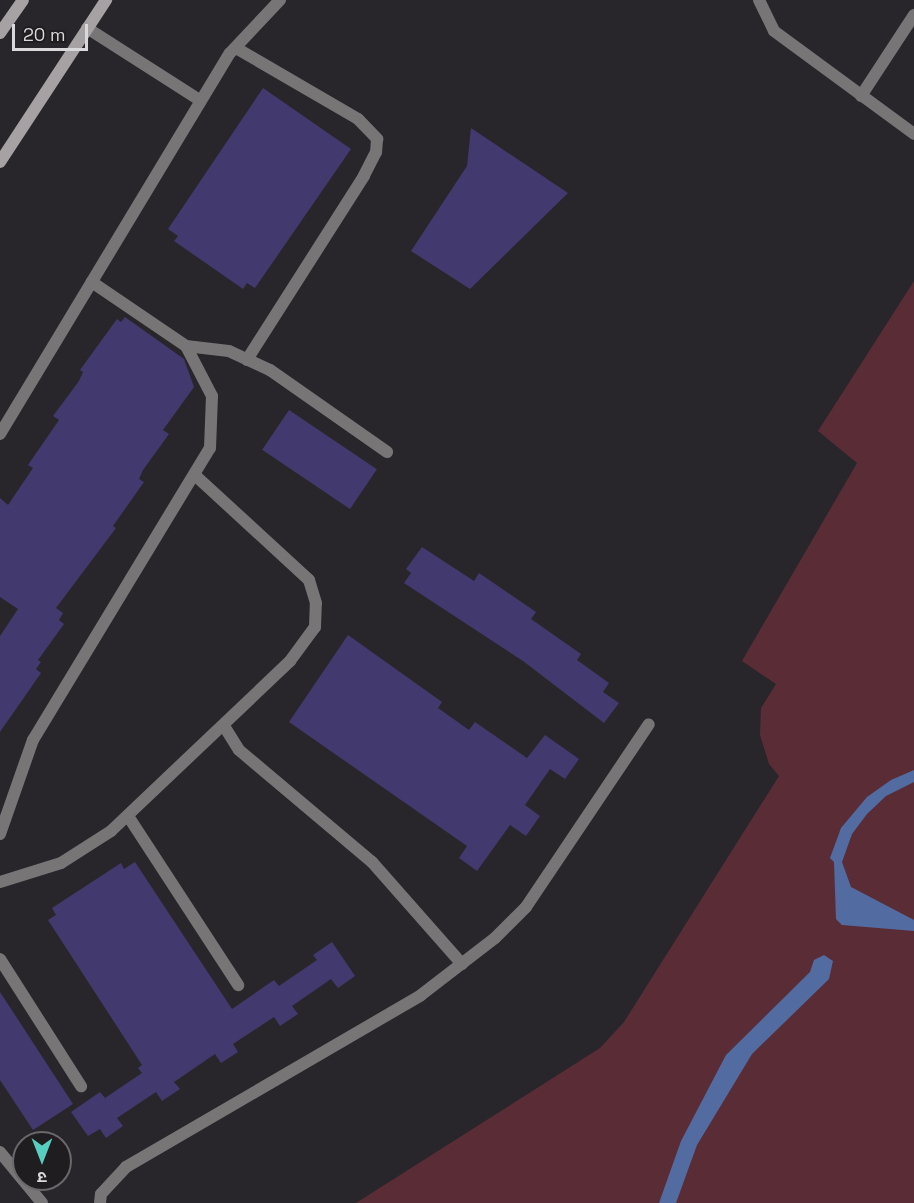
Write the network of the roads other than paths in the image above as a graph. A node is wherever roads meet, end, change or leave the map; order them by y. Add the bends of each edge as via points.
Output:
1 (23, 0) edge
2 (106, 0) edge
3 (280, 0) edge
4 (759, 0) edge
5 (914, 15) edge
6 (87, 28) junction
7 (0, 33) edge
8 (236, 48) junction
9 (861, 96) junction
10 (201, 102) junction
11 (914, 134) edge
12 (0, 162) edge
13 (92, 282) junction
14 (186, 346) junction
15 (247, 360) junction
16 (0, 434) edge
17 (387, 452) dead end
18 (195, 474) junction
19 (649, 724) dead end
20 (224, 726) junction
21 (128, 816) junction
22 (0, 834) edge
23 (0, 882) edge
24 (0, 959) edge
25 (462, 964) junction
26 (238, 985) dead end
27 (81, 1086) dead end
28 (0, 1152) edge
29 (42, 1203) edge
30 (100, 1203) edge

1 - 7 street
2 - 6 street
3 - 8 street
4 - 9 street via 774,30
5 - 9 street
6 - 10 street
6 - 12 street
8 - 10 street
8 - 15 street via 358,119 377,139 376,152 364,176
9 - 11 street
10 - 13 street
13 - 14 street
13 - 16 street
14 - 15 street via 228,351
14 - 18 street via 212,396 210,448
15 - 17 street via 270,370
18 - 20 street via 309,580 316,603 315,627 290,662
18 - 22 street via 33,740
19 - 25 street via 526,907
20 - 21 street
20 - 25 street via 239,750 372,862
21 - 23 street via 62,863
21 - 26 street
24 - 27 street
25 - 30 street via 421,995 126,1167 101,1194
28 - 29 street

